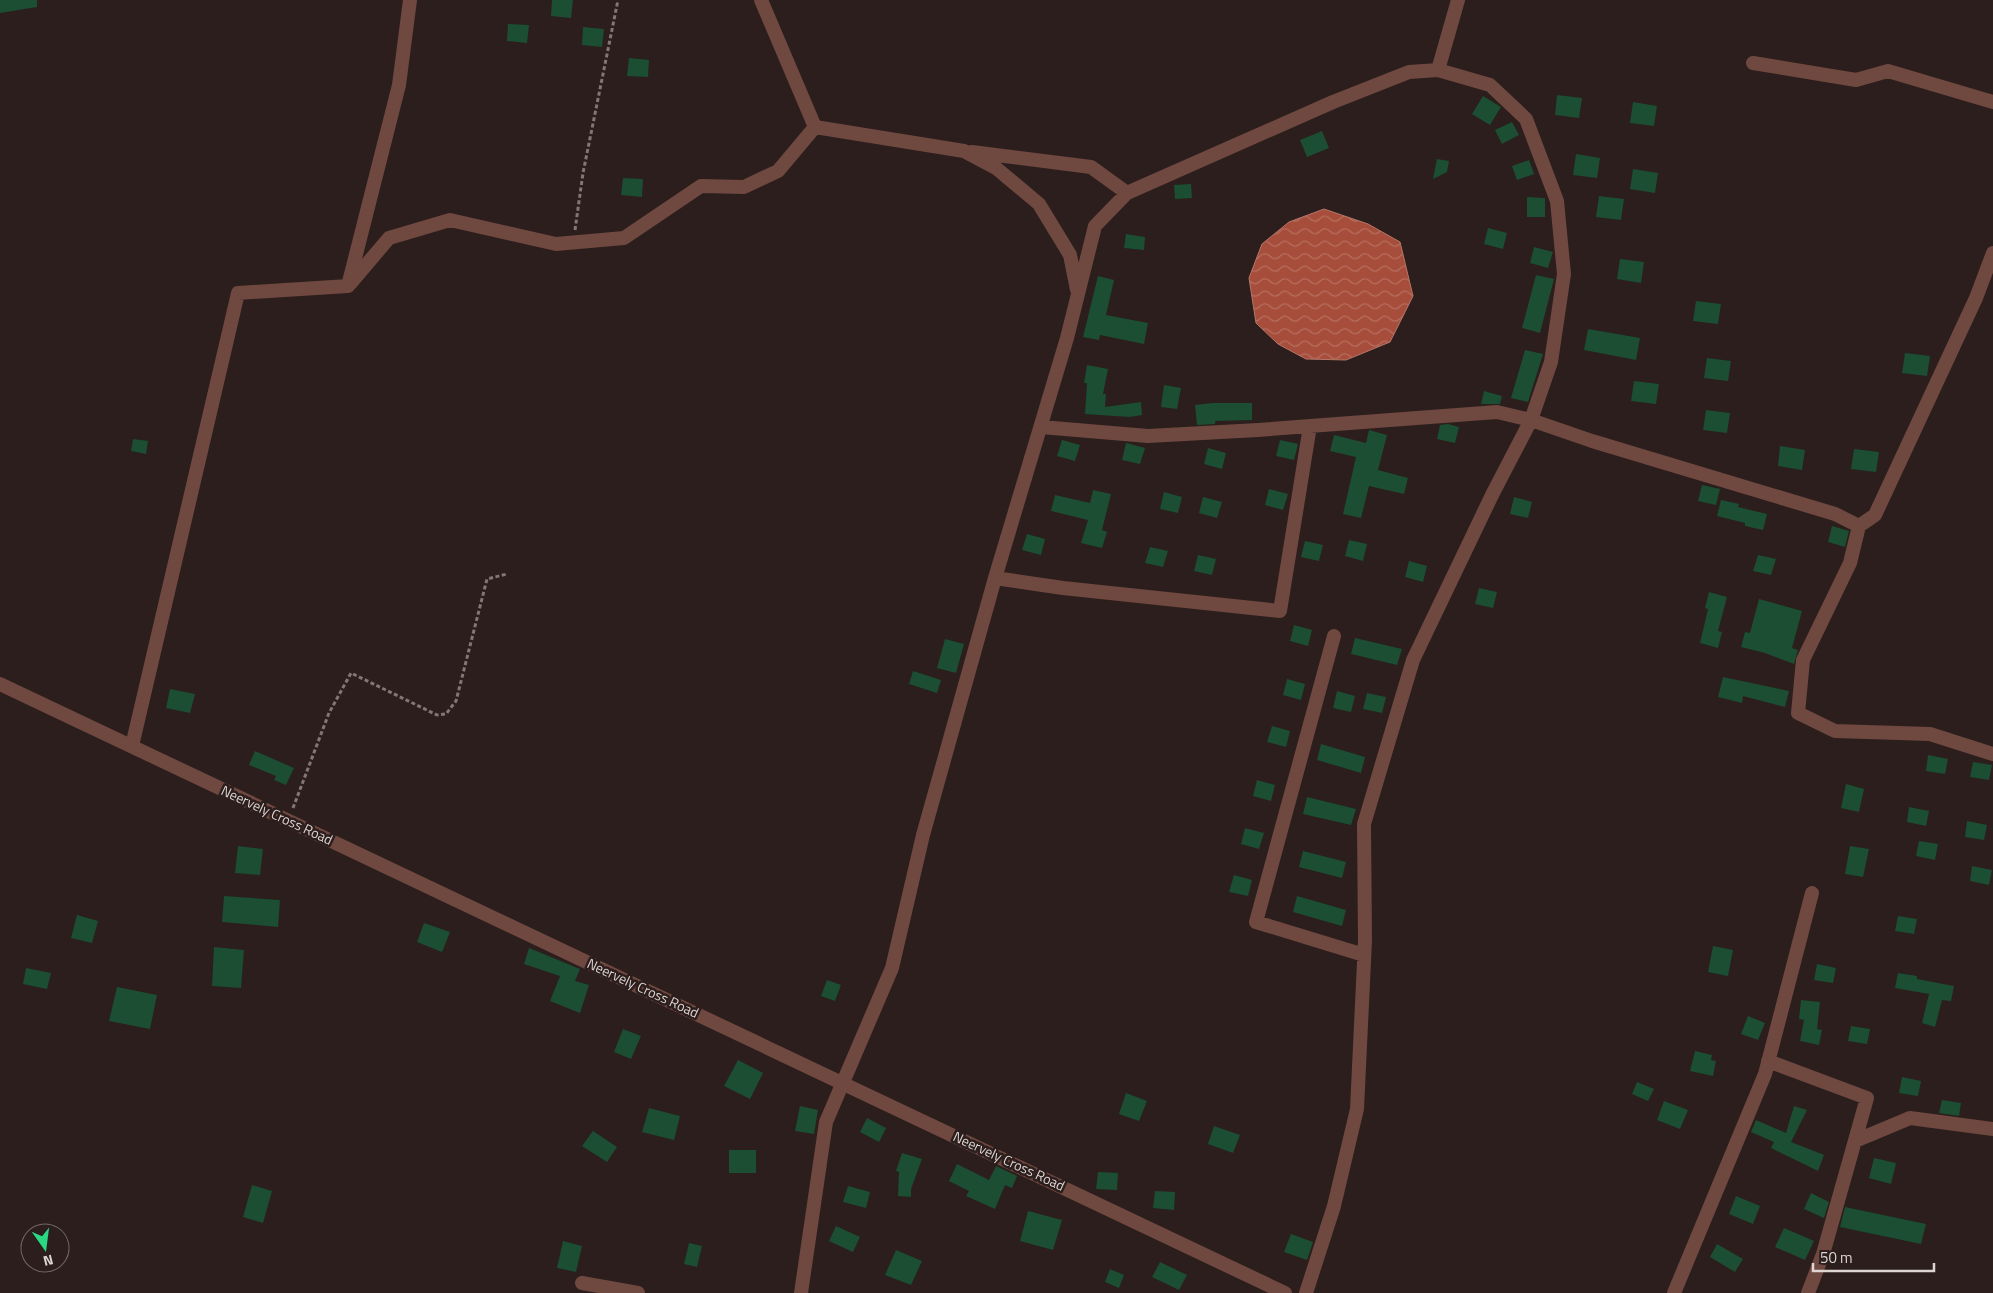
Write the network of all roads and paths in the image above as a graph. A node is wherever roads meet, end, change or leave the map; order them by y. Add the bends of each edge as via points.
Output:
1 (410, 0) edge
2 (618, 0) edge
3 (761, 0) edge
4 (1458, 0) edge
5 (1753, 63) dead end
6 (1438, 70) junction
7 (1993, 102) edge
8 (815, 127) junction
9 (964, 151) junction
10 (1127, 193) junction
11 (573, 242) junction
12 (1993, 253) edge
13 (348, 286) junction
14 (1078, 296) junction
15 (1531, 420) junction
16 (1310, 426) junction
17 (1041, 427) junction
18 (1858, 526) junction
19 (507, 574) dead end
20 (995, 578) junction
21 (1334, 636) dead end
22 (0, 684) edge
23 (132, 746) junction
24 (1993, 754) edge
25 (288, 820) junction
26 (1812, 893) dead end
27 (1364, 954) junction
28 (1768, 1061) junction
29 (842, 1082) junction
30 (1993, 1129) edge
31 (1855, 1141) junction
32 (582, 1282) dead end
33 (638, 1293) edge
34 (801, 1293) edge
35 (1285, 1293) edge
36 (1306, 1293) edge
37 (1674, 1293) edge
38 (1808, 1293) edge

1 - 13 street via 399,85
2 - 11 path via 583,173
3 - 8 street
4 - 6 street
5 - 7 street via 1856,80 1888,70
6 - 10 street via 1409,72 1333,102
6 - 15 street via 1490,84 1526,119 1557,200 1564,274 1551,362
8 - 9 street
8 - 11 street via 778,171 744,187 701,186 624,238
9 - 10 street via 1091,167
9 - 14 street via 996,168 1039,204 1070,255
10 - 14 street via 1095,226
11 - 13 street via 556,244 450,220 389,238
12 - 18 street via 1976,298 1875,515
13 - 23 street via 238,293
14 - 17 street
15 - 16 street via 1497,412
15 - 18 street via 1835,514
15 - 27 street via 1413,660 1364,824
16 - 17 street via 1148,436
16 - 20 street via 1280,611
17 - 20 street
18 - 24 street via 1850,563 1803,660 1798,712 1834,731 1930,734
19 - 25 path via 487,579 456,701 446,714 436,715 351,673 329,713
20 - 29 street via 923,835 892,968
21 - 27 street via 1256,922
22 - 23 street, Neervely Cross Road
23 - 25 street, Neervely Cross Road
25 - 29 street, Neervely Cross Road
26 - 28 street
27 - 36 street via 1357,1109 1334,1206
28 - 31 street via 1867,1098
28 - 37 street
29 - 34 street via 826,1122
29 - 35 street, Neervely Cross Road
30 - 31 street via 1910,1118
31 - 38 street via 1823,1254
32 - 33 street

